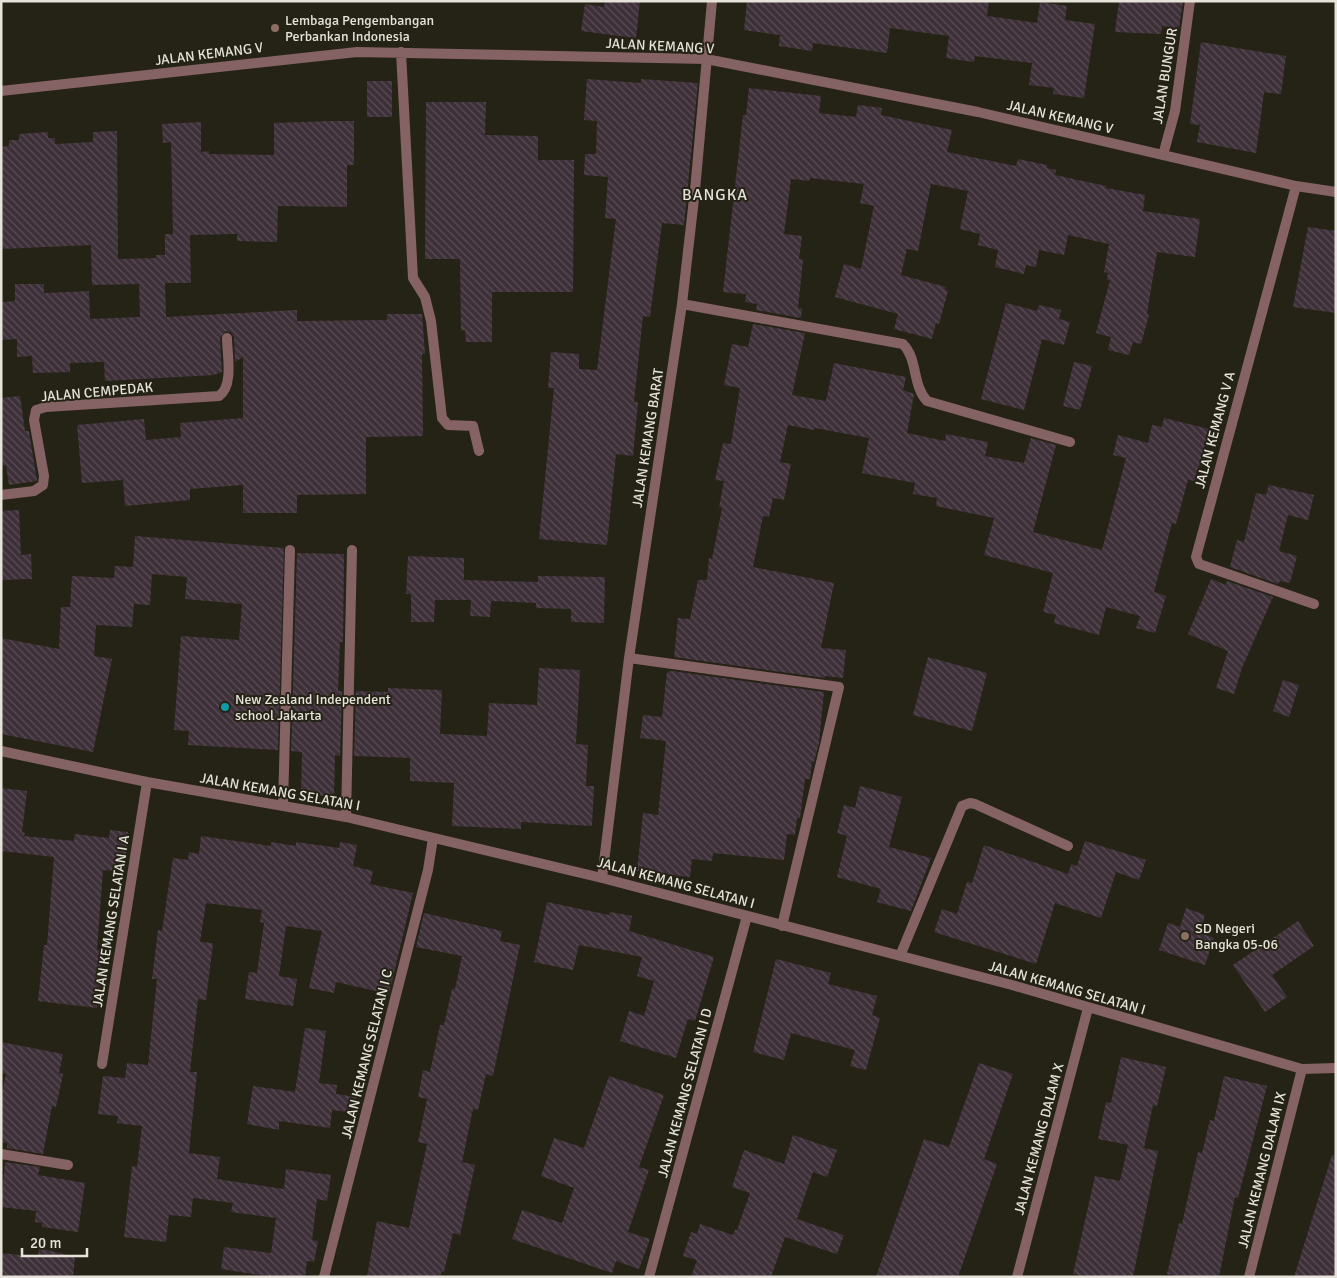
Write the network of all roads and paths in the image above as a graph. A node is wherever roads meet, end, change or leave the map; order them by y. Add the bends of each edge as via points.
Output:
1 (712, 1) edge
2 (1190, 1) edge
3 (401, 52) junction
4 (706, 59) junction
5 (1, 91) edge
6 (1163, 155) junction
7 (1296, 186) junction
8 (1336, 192) edge
9 (682, 304) junction
10 (227, 338) dead end
11 (1070, 442) dead end
12 (479, 451) dead end
13 (1, 495) edge
14 (290, 550) dead end
15 (352, 550) dead end
16 (1314, 604) dead end
17 (629, 658) junction
18 (1, 751) edge
19 (147, 782) junction
20 (283, 805) junction
21 (346, 817) junction
22 (433, 838) junction
23 (1068, 846) dead end
24 (602, 878) junction
25 (747, 916) junction
26 (782, 926) junction
27 (900, 956) junction
28 (1088, 1008) junction
29 (102, 1064) dead end
30 (1336, 1068) edge
31 (1302, 1069) junction
32 (1, 1154) edge
33 (68, 1165) dead end
34 (324, 1277) edge
35 (649, 1277) edge
36 (1017, 1277) edge
37 (1250, 1277) edge

1 - 4 street, JALAN KEMANG BARAT
2 - 6 street, JALAN BUNGUR via 1175,111
3 - 4 street, JALAN KEMANG V
3 - 5 street, JALAN KEMANG V via 310,56
3 - 12 street via 413,278 424,297 431,321 442,418 448,425 474,426
4 - 6 street, JALAN KEMANG V via 978,112
4 - 9 street, JALAN KEMANG BARAT
6 - 7 street, JALAN KEMANG V
7 - 8 street, JALAN KEMANG V
7 - 16 street, JALAN KEMANG V A via 1196,557 1199,564
9 - 11 street via 903,344 909,352 920,391 927,401
9 - 17 street, JALAN KEMANG BARAT
10 - 13 street, JALAN CEMPEDAK via 228,379 219,396 36,410 34,420 43,485 34,491
14 - 20 street
15 - 21 street
17 - 24 street, JALAN KEMANG BARAT
17 - 26 street via 839,687
18 - 19 street, JALAN KEMANG SELATAN I
19 - 20 street, JALAN KEMANG SELATAN I
19 - 29 street, JALAN KEMANG SELATAN I A
20 - 21 street, JALAN KEMANG SELATAN I
21 - 22 street, JALAN KEMANG SELATAN I
22 - 24 street, JALAN KEMANG SELATAN I
22 - 34 street, JALAN KEMANG SELATAN I C via 428,870
23 - 27 street via 975,804 962,806
24 - 25 street, JALAN KEMANG SELATAN I
25 - 26 street, JALAN KEMANG SELATAN I
25 - 35 street, JALAN KEMANG SELATAN I D
26 - 27 street, JALAN KEMANG SELATAN I
27 - 28 street, JALAN KEMANG SELATAN I
28 - 31 street, JALAN KEMANG SELATAN I
28 - 36 street, JALAN KEMANG DALAM X
30 - 31 street, JALAN KEMANG SELATAN I
31 - 37 street, JALAN KEMANG DALAM IX
32 - 33 street

